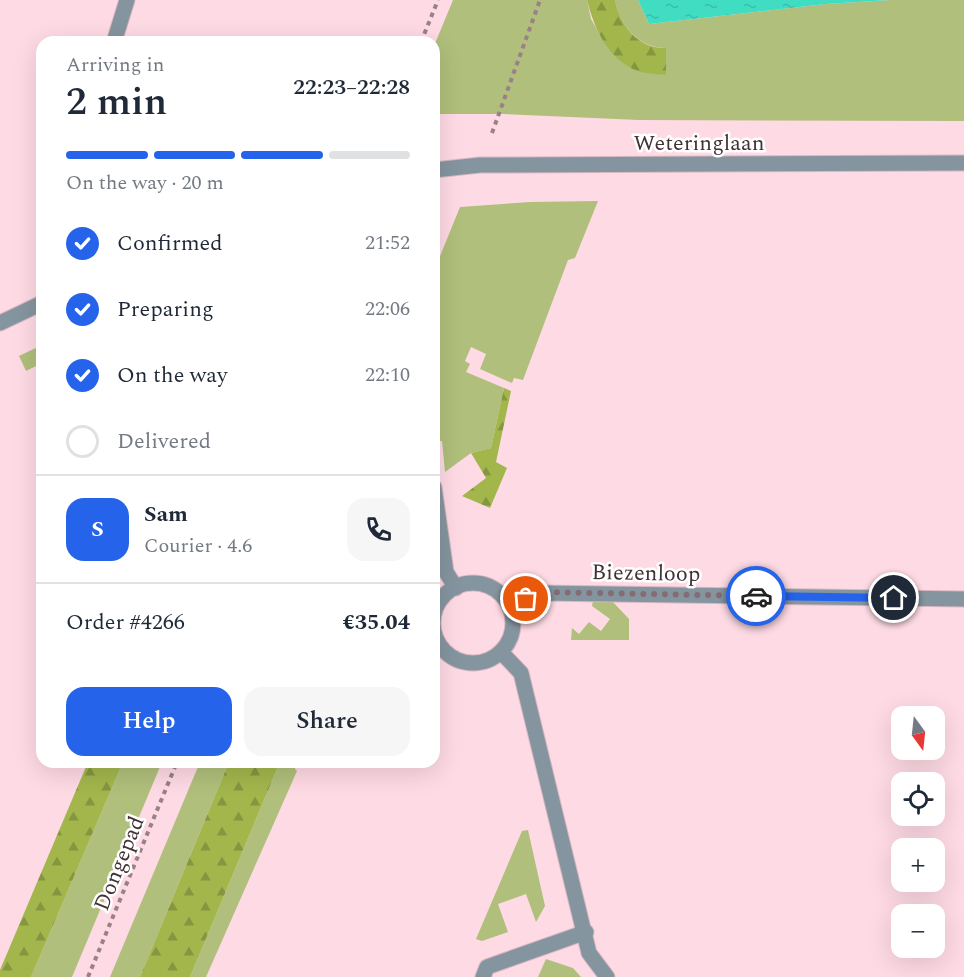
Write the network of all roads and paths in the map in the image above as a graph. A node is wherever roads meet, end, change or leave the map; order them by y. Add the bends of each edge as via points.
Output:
1 (127, 0) edge
2 (438, 0) edge
3 (540, 0) edge
4 (116, 36) edge
5 (423, 36) edge
6 (964, 163) edge
7 (480, 165) junction
8 (440, 169) edge
9 (36, 306) edge
10 (0, 323) edge
11 (440, 530) edge
12 (456, 588) junction
13 (964, 599) edge
14 (440, 601) edge
15 (509, 605) junction
16 (440, 645) edge
17 (501, 652) junction
18 (175, 768) edge
19 (586, 932) junction
20 (88, 977) edge
21 (483, 977) edge
22 (607, 977) edge

1 - 4 street
2 - 5 path
3 - 7 path
6 - 7 street, Weteringlaan
7 - 8 street, Weteringlaan
9 - 10 street
11 - 12 street via 446,572
12 - 14 street
12 - 15 street via 482,584 498,591
13 - 15 street, Biezenloop via 542,592
15 - 17 street via 511,636
16 - 17 street via 452,657 465,662 480,662
17 - 19 street via 521,673
18 - 20 path, Dongepad
19 - 21 street via 487,967
19 - 22 street via 590,953

